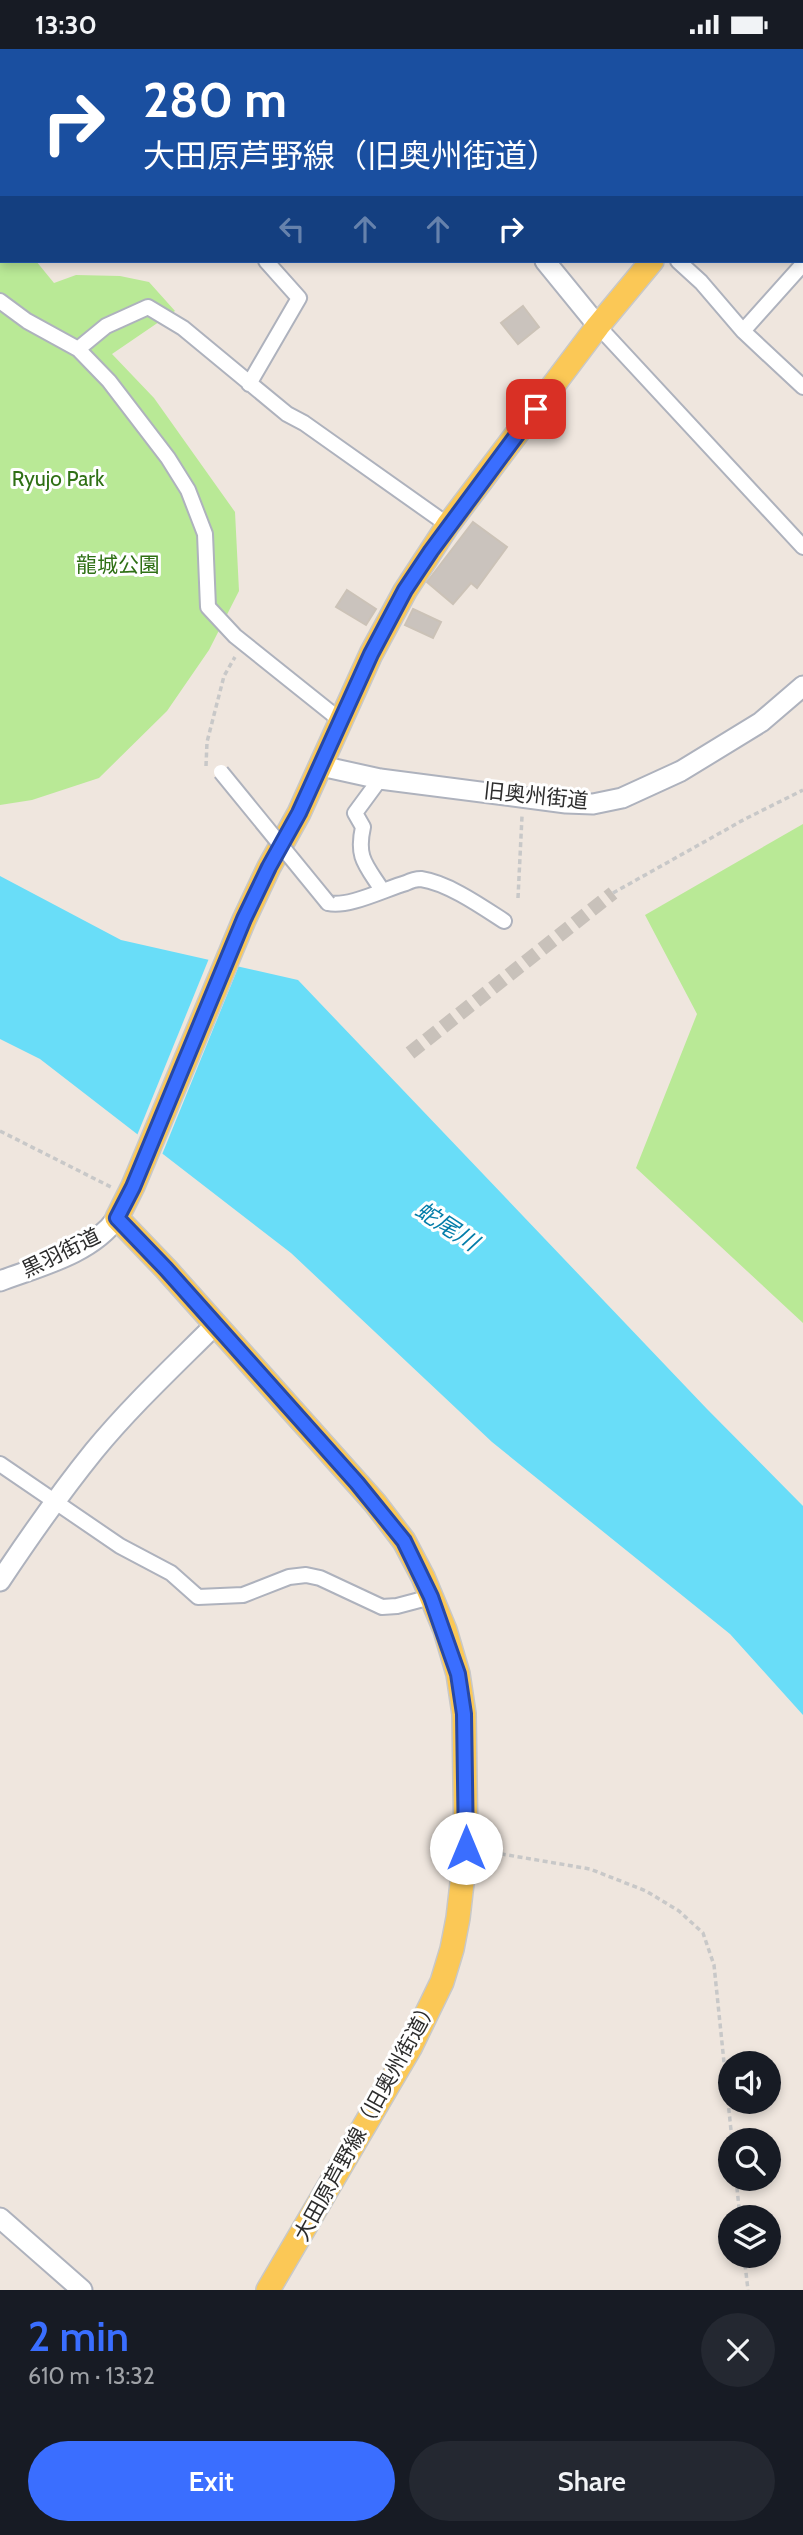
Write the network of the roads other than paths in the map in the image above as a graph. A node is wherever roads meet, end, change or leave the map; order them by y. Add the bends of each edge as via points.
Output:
1 (268, 263) edge
2 (547, 263) edge
3 (650, 263) edge
4 (680, 263) edge
5 (803, 264) edge
6 (0, 301) edge
7 (598, 326) junction
8 (743, 331) junction
9 (78, 349) junction
10 (249, 384) junction
11 (803, 387) edge
12 (448, 525) junction
13 (803, 547) edge
14 (803, 686) edge
15 (340, 720) junction
16 (321, 766) junction
17 (221, 772) road end
18 (380, 779) junction
19 (382, 890) junction
20 (503, 921) dead end
21 (117, 1218) junction
22 (0, 1281) edge
23 (216, 1324) junction
24 (0, 1464) edge
25 (55, 1500) junction
26 (0, 1581) edge
27 (431, 1597) junction
28 (0, 2218) edge
29 (82, 2290) edge
30 (268, 2290) edge

1 - 10 street via 299,298
2 - 7 street
3 - 7 main road
4 - 8 street
5 - 8 street
6 - 9 street
7 - 12 main road
7 - 13 street
8 - 11 street
9 - 10 street via 106,326 148,307 183,328
9 - 15 street via 147,428 188,490 205,534 208,607 235,636
10 - 12 street
12 - 15 main road via 405,590
14 - 18 street, 旧奥州街道 via 731,742 622,798 566,803
15 - 16 main road
16 - 18 street, 旧奥州街道
16 - 21 main road via 244,919
17 - 19 street, bridge via 328,904
18 - 19 street via 355,813 363,827 358,846
19 - 20 street via 419,879 478,904
21 - 22 street, 黒羽街道 via 98,1240
21 - 23 main road, 大田原芦野線（旧奥州街道）
23 - 25 street via 132,1408
23 - 27 main road, 大田原芦野線（旧奥州街道） via 375,1503 404,1541
24 - 25 street
25 - 26 street
25 - 27 street via 120,1546 171,1573 198,1597 243,1595 306,1575 382,1607
27 - 30 main road, 大田原芦野線（旧奥州街道） via 458,1674 464,1714 466,1848 452,1949 410,2048
28 - 29 street

